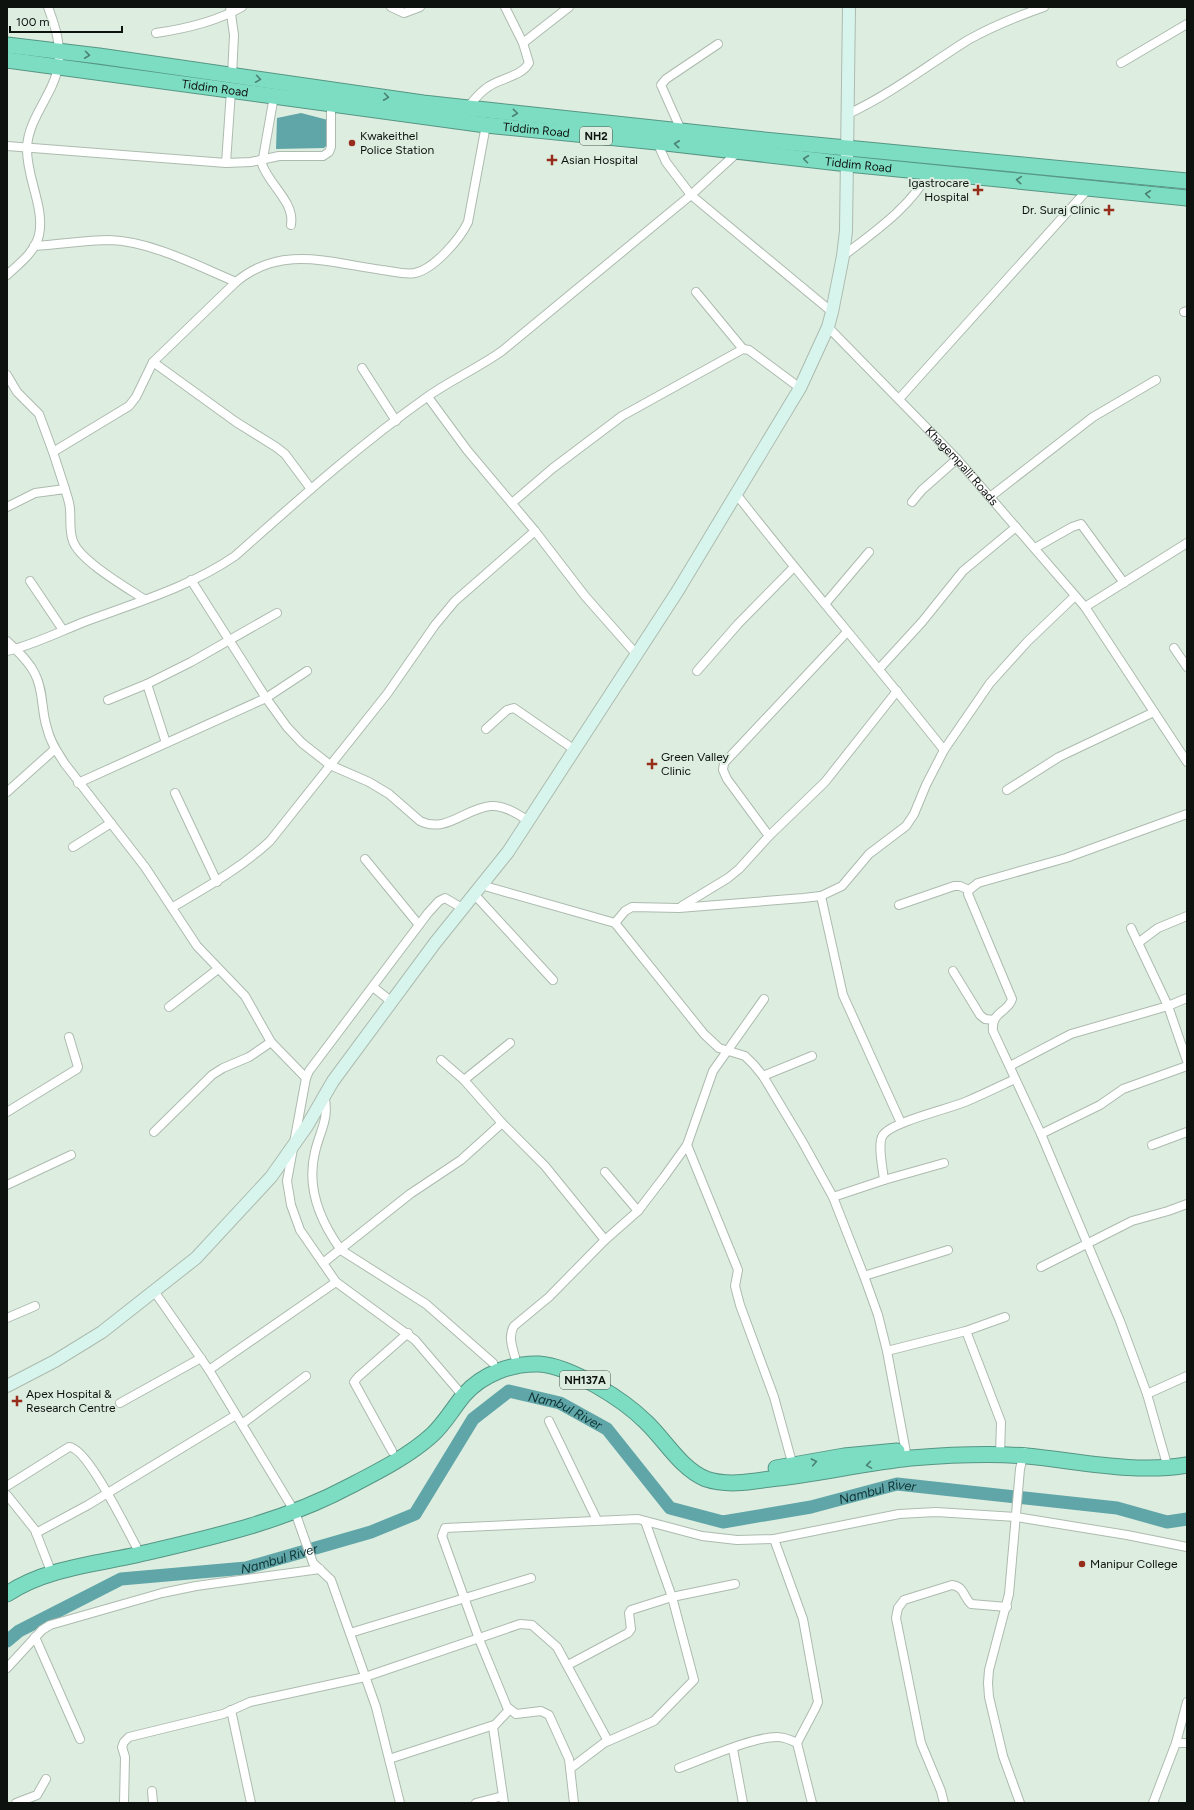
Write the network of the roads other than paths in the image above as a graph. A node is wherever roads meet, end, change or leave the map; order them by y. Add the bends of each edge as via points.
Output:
1 (48, 7) edge
2 (242, 7) edge
3 (391, 7) edge
4 (420, 7) edge
5 (505, 7) edge
6 (568, 7) edge
7 (850, 7) edge
8 (1041, 7) edge
9 (230, 10) edge
10 (1187, 24) edge
11 (156, 33) dead end
12 (523, 43) junction
13 (718, 44) dead end
14 (7, 46) edge
15 (59, 51) junction
16 (7, 60) edge
17 (1121, 63) dead end
18 (58, 66) junction
19 (232, 76) junction
20 (230, 90) junction
21 (274, 96) junction
22 (330, 104) junction
23 (468, 107) junction
24 (848, 114) junction
25 (486, 125) junction
26 (681, 130) junction
27 (657, 142) junction
28 (7, 146) edge
29 (848, 148) junction
30 (27, 151) junction
31 (739, 151) junction
32 (262, 160) junction
33 (226, 163) junction
34 (848, 164) junction
35 (929, 172) junction
36 (1187, 181) edge
37 (1090, 187) junction
38 (691, 195) junction
39 (1187, 198) edge
40 (291, 225) dead end
41 (34, 246) junction
42 (843, 256) junction
43 (7, 275) edge
44 (236, 282) junction
45 (696, 292) dead end
46 (832, 312) junction
47 (828, 327) junction
48 (743, 349) junction
49 (153, 362) junction
50 (362, 368) dead end
51 (7, 375) edge
52 (1156, 380) dead end
53 (800, 388) junction
54 (428, 397) junction
55 (899, 399) junction
56 (396, 421) junction
57 (54, 452) junction
58 (957, 459) junction
59 (65, 489) junction
60 (311, 489) junction
61 (737, 495) junction
62 (990, 497) junction
63 (912, 502) dead end
64 (512, 503) junction
65 (7, 507) edge
66 (1016, 527) junction
67 (535, 531) junction
68 (1187, 543) edge
69 (1034, 548) junction
70 (869, 552) dead end
71 (793, 568) junction
72 (192, 580) junction
73 (30, 581) dead end
74 (1124, 583) junction
75 (1075, 596) junction
76 (144, 599) junction
77 (825, 604) junction
78 (1085, 607) junction
79 (277, 613) dead end
80 (63, 630) junction
81 (847, 632) junction
82 (230, 640) junction
83 (7, 641) edge
84 (1174, 648) dead end
85 (11, 650) edge
86 (637, 655) junction
87 (1187, 667) edge
88 (879, 669) junction
89 (307, 671) dead end
90 (697, 671) dead end
91 (147, 684) junction
92 (897, 692) junction
93 (266, 698) junction
94 (108, 700) dead end
95 (1154, 712) junction
96 (486, 729) dead end
97 (166, 743) junction
98 (55, 749) junction
99 (574, 750) junction
100 (944, 750) junction
101 (1187, 762) edge
102 (330, 766) junction
103 (78, 783) junction
104 (1007, 790) dead end
105 (7, 792) edge
106 (175, 793) dead end
107 (1187, 814) edge
108 (528, 820) junction
109 (104, 827) junction
110 (769, 836) junction
111 (73, 847) dead end
112 (365, 859) dead end
113 (217, 882) junction
114 (477, 890) junction
115 (969, 890) junction
116 (821, 896) junction
117 (899, 905) dead end
118 (173, 907) junction
119 (461, 907) junction
120 (679, 908) junction
121 (1187, 916) edge
122 (615, 923) junction
123 (419, 925) junction
124 (1131, 928) dead end
125 (1138, 943) junction
126 (218, 969) junction
127 (953, 971) dead end
128 (552, 980) dead end
129 (373, 987) junction
130 (1187, 998) edge
131 (764, 999) dead end
132 (390, 1000) junction
133 (1168, 1006) junction
134 (169, 1007) dead end
135 (994, 1020) junction
136 (68, 1037) dead end
137 (271, 1042) junction
138 (510, 1043) dead end
139 (726, 1051) junction
140 (812, 1056) dead end
141 (441, 1060) dead end
142 (1187, 1061) edge
143 (1010, 1066) junction
144 (1187, 1066) edge
145 (763, 1076) junction
146 (306, 1078) junction
147 (1015, 1079) junction
148 (464, 1080) junction
149 (324, 1095) junction
150 (7, 1112) edge
151 (902, 1123) junction
152 (502, 1124) junction
153 (154, 1132) dead end
154 (1187, 1132) edge
155 (1041, 1134) junction
156 (688, 1145) junction
157 (1152, 1146) dead end
158 (292, 1149) junction
159 (71, 1154) dead end
160 (944, 1163) dead end
161 (605, 1172) dead end
162 (884, 1180) junction
163 (7, 1185) edge
164 (833, 1197) junction
165 (1187, 1204) edge
166 (638, 1211) junction
167 (605, 1240) junction
168 (1086, 1244) junction
169 (340, 1250) junction
170 (948, 1250) dead end
171 (324, 1263) junction
172 (1041, 1267) dead end
173 (864, 1276) junction
174 (336, 1282) junction
175 (154, 1291) junction
176 (35, 1306) dead end
177 (1005, 1317) dead end
178 (7, 1318) edge
179 (966, 1332) junction
180 (408, 1333) junction
181 (887, 1351) junction
182 (515, 1357) junction
183 (201, 1358) junction
184 (494, 1363) junction
185 (209, 1370) junction
186 (306, 1376) dead end
187 (1187, 1376) edge
188 (8, 1383) edge
189 (460, 1393) junction
190 (1147, 1394) junction
191 (120, 1403) dead end
192 (236, 1415) junction
193 (549, 1421) dead end
194 (242, 1424) junction
195 (392, 1450) junction
196 (1001, 1451) junction
197 (907, 1454) junction
198 (1187, 1456) edge
199 (1022, 1458) junction
200 (1167, 1464) junction
201 (1187, 1465) edge
202 (793, 1466) junction
203 (7, 1486) edge
204 (108, 1493) junction
205 (7, 1495) edge
206 (292, 1508) junction
207 (1016, 1516) junction
208 (596, 1520) junction
209 (645, 1521) junction
210 (36, 1533) junction
211 (774, 1539) junction
212 (136, 1546) junction
213 (1187, 1548) edge
214 (50, 1570) junction
215 (320, 1570) junction
216 (531, 1578) dead end
217 (7, 1583) edge
218 (735, 1584) dead end
219 (7, 1594) edge
220 (463, 1597) junction
221 (672, 1597) junction
222 (1007, 1607) junction
223 (350, 1633) junction
224 (35, 1637) junction
225 (479, 1639) junction
226 (568, 1665) junction
227 (7, 1668) edge
228 (366, 1677) junction
229 (1187, 1702) edge
230 (232, 1710) junction
231 (509, 1710) junction
232 (494, 1725) junction
233 (80, 1739) dead end
234 (608, 1742) junction
235 (797, 1743) junction
236 (1176, 1743) junction
237 (1187, 1743) edge
238 (733, 1749) junction
239 (389, 1759) junction
240 (571, 1768) junction
241 (679, 1768) dead end
242 (46, 1779) dead end
243 (152, 1791) dead end
244 (504, 1800) edge
245 (16, 1803) edge
246 (124, 1803) edge
247 (152, 1803) edge
248 (251, 1803) edge
249 (400, 1803) edge
250 (476, 1803) edge
251 (574, 1803) edge
252 (743, 1803) edge
253 (812, 1803) edge
254 (944, 1803) edge
255 (1020, 1803) edge
256 (1153, 1803) edge

1 - 15 street via 57,33
2 - 9 street
3 - 4 street via 404,13
5 - 12 street
6 - 12 street
7 - 24 street
8 - 24 street via 1009,19 970,39 879,99
9 - 11 street via 174,30
9 - 19 street via 234,35
10 - 17 street
12 - 23 street via 529,63 526,68 487,87
13 - 26 street via 662,83 662,90
14 - 15 highway, Tiddim Road / NH2
15 - 18 street
15 -> 19 highway, Tiddim Road / NH2
16 - 18 highway, Tiddim Road / NH2
18 - 20 highway, Tiddim Road / NH2
18 - 30 street via 32,127
19 -> 23 highway, Tiddim Road / NH2
20 - 21 highway, Tiddim Road / NH2
20 - 33 street
21 - 22 highway, Tiddim Road / NH2
21 - 32 street
22 - 25 highway, Tiddim Road / NH2
22 - 32 street via 331,147 326,155 279,156
23 -> 26 highway, Tiddim Road / NH2
24 - 29 street
25 - 27 highway, Tiddim Road / NH2
25 - 44 street via 468,222 461,236 429,266 408,274 337,261 280,260 251,271
26 - 29 highway, Tiddim Road / NH2
31 -> 27 highway, Tiddim Road / NH2
27 - 38 street via 666,162
28 - 30 street
29 - 34 street
29 - 36 highway, Tiddim Road / NH2
30 - 33 street
30 - 41 street via 39,217 38,236
34 -> 31 highway, Tiddim Road / NH2
31 - 38 street
32 - 33 street via 241,164
32 - 40 street via 266,174 290,210
34 - 35 highway, Tiddim Road / NH2
34 - 42 street
37 -> 35 highway, Tiddim Road / NH2
35 - 42 street via 922,185 883,224
39 -> 37 highway, Tiddim Road / NH2
37 - 55 street
38 - 46 street
38 - 54 street via 502,351
41 - 43 street
41 - 44 street via 96,240 125,242 176,257
42 - 46 street
44 - 49 street
45 - 48 street
46 - 47 street
47 - 53 street
47 - 55 street, Khagempalli Roads
48 - 53 street via 749,350
48 - 64 street via 622,416 553,468
49 - 57 street via 136,398 129,406
49 - 60 street via 236,422 276,446
50 - 56 street
51 - 57 street via 17,392 37,411
52 - 62 street via 1093,417
53 - 61 street
54 - 56 street
54 - 64 street via 467,450
55 - 58 street, Khagempalli Roads
56 - 60 street
57 - 59 street
58 - 62 street, Khagempalli Roads
58 - 63 street
59 - 65 street via 35,493
59 - 76 street via 70,509 71,536 77,548 85,557
60 - 72 street via 235,556
61 - 71 street
61 - 86 street
62 - 66 street, Khagempalli Roads
64 - 67 street
66 - 69 street, Khagempalli Roads
66 - 88 street via 963,571 922,622
67 - 86 street via 585,596
67 - 102 street via 455,601 435,625 388,694
68 - 74 street
69 - 74 street via 1081,524
69 - 75 street, Khagempalli Roads
70 - 77 street
71 - 77 street
71 - 90 street via 738,624
72 - 76 street
72 - 82 street
73 - 80 street
74 - 78 street
75 - 78 street, Khagempalli Roads
75 - 100 street via 1028,641 990,683
76 - 80 street
77 - 81 street
78 - 95 street, Khagempalli Roads
79 - 82 street
80 - 85 street
81 - 88 street
81 - 110 street via 724,763 723,770 727,779
82 - 91 street
82 - 93 street
83 - 85 street
84 - 87 street
85 - 98 street via 32,668 36,676 46,728
86 - 99 street
88 - 92 street
89 - 93 street
91 - 94 street
91 - 97 street
92 - 100 street
92 - 110 street via 825,782
93 - 97 street
93 - 102 street via 302,743
95 - 101 street, Khagempalli Roads
95 - 104 street via 1059,757
96 - 99 street via 507,710 514,708
97 - 103 street
98 - 103 street
98 - 105 street
99 - 108 street
100 - 116 street via 906,826 870,854 842,886
102 - 108 street via 378,787 428,825 446,824 476,809 492,806 505,808
102 - 113 street via 270,841
103 - 109 street
106 - 113 street
107 - 115 street via 1066,858 978,883
108 - 114 street via 508,852
109 - 111 street
109 - 118 street
110 - 120 street via 728,878
112 - 123 street
113 - 118 street
114 - 119 street
114 - 122 street
114 - 128 street
115 - 117 street via 954,886
115 - 135 street via 970,900 1012,999
116 - 120 street
116 - 151 street via 843,995
118 - 126 street via 196,946
119 - 123 street via 445,898 439,901
119 - 132 street
120 - 122 street via 632,907
121 - 125 street via 1158,928
122 - 139 street via 704,1034 712,1043
123 - 129 street
124 - 125 street
125 - 133 street
126 - 134 street
126 - 137 street via 245,996
127 - 135 street via 980,1015 985,1019
129 - 132 street
129 - 146 street via 338,1031
130 - 133 street
131 - 139 street
132 - 149 street
133 - 142 street
133 - 143 street via 1071,1034
135 - 143 street via 993,1030
136 - 150 street via 77,1069
137 - 146 street
137 - 153 street via 249,1057 212,1075
138 - 148 street
139 - 145 street via 745,1056
139 - 156 street via 711,1076
140 - 145 street
141 - 148 street
143 - 147 street
144 - 155 street via 1123,1089 1100,1105
145 - 164 street
146 - 158 street
147 - 151 street via 944,1110
147 - 155 street
148 - 152 street
149 - 158 street via 308,1126
149 - 169 street via 327,1111 313,1164 314,1194 317,1209
151 - 162 street via 888,1130 880,1142
152 - 167 street via 545,1166
152 - 169 street via 461,1160 410,1194
154 - 157 street
155 - 168 street
156 - 166 street
156 - 202 street via 738,1270 735,1286 740,1305 774,1397
158 - 171 street via 287,1181 291,1205 300,1230
158 - 175 street via 271,1177 196,1258
159 - 163 street
160 - 162 street
161 - 166 street
162 - 164 street
164 - 173 street
165 - 168 street via 1132,1221
166 - 167 street
167 - 182 street via 549,1298 514,1326 510,1338
168 - 172 street
168 - 190 street via 1120,1321
169 - 171 street
169 - 184 street via 432,1308
170 - 173 street
171 - 174 street
173 - 181 street
174 - 180 street
174 - 185 street
175 - 183 street
175 - 188 street via 102,1332 55,1361
176 - 178 street
177 - 179 street
179 - 181 street
179 - 196 street via 1002,1422
180 - 189 street
180 - 195 street via 354,1382
181 - 197 street
182 - 184 highway, NH137A
182 - 202 highway, NH137A via 554,1357 613,1385 641,1405 689,1456 714,1471 745,1473
183 - 185 street
183 - 191 street
184 - 189 highway, NH137A via 483,1368
185 - 192 street
186 - 194 street
187 - 190 street
189 - 195 highway, NH137A via 429,1424
197 -> 189 highway, NH137A via 799,1476 740,1483 718,1481 706,1479 691,1470 646,1422 616,1397 569,1372 552,1366 533,1364 507,1368
189 - 206 highway, NH137A via 437,1430 422,1443 350,1486
190 - 200 street
192 - 194 street
192 - 204 street
193 - 208 street
194 - 206 street
195 - 206 highway, NH137A
196 - 197 highway, NH137A
196 - 199 highway, NH137A
202 -> 197 highway, NH137A via 844,1456
198 - 200 highway, NH137A
199 - 200 highway, NH137A via 1100,1464
199 - 207 street
200 - 201 highway, NH137A
203 - 204 street via 72,1447 80,1452
204 - 210 street
204 - 212 street
205 - 210 street
206 - 212 highway, NH137A
206 - 214 highway, NH137A via 205,1539
206 - 215 street via 313,1563
207 - 211 street via 916,1512
207 - 213 street
207 - 222 street
208 - 209 street
208 - 220 street via 445,1528 442,1536
209 - 211 street via 702,1536 737,1540
209 - 221 street
210 - 214 street
211 - 235 street via 803,1619 818,1702
212 - 214 highway, NH137A
214 - 217 highway, NH137A
214 - 219 highway, NH137A
215 - 223 street via 331,1580
215 - 224 street via 196,1586 162,1593 50,1625
216 - 220 street
218 - 221 street
220 - 223 street
220 - 225 street
221 - 226 street via 631,1610 631,1629 628,1633
221 - 234 street via 694,1680 654,1721
222 - 254 street via 971,1604 963,1590 952,1585 904,1600 898,1608 896,1618 921,1743
222 - 255 street via 989,1670 988,1683 1003,1756
223 - 228 street
224 - 227 street
224 - 233 street
225 - 226 street via 520,1624 532,1625 557,1647
225 - 228 street
225 - 231 street
226 - 234 street
228 - 230 street via 250,1702
228 - 239 street
229 - 236 street
230 - 246 street via 126,1739 122,1747 125,1757
230 - 248 street
231 - 232 street
231 - 240 street via 516,1714 541,1711 548,1714
232 - 239 street
232 - 244 street
234 - 240 street
235 - 238 street via 783,1737 775,1737
235 - 253 street
236 - 237 street
236 - 256 street
238 - 241 street
238 - 252 street
239 - 249 street
240 - 251 street
242 - 245 street via 38,1795
243 - 247 street
244 - 250 street

